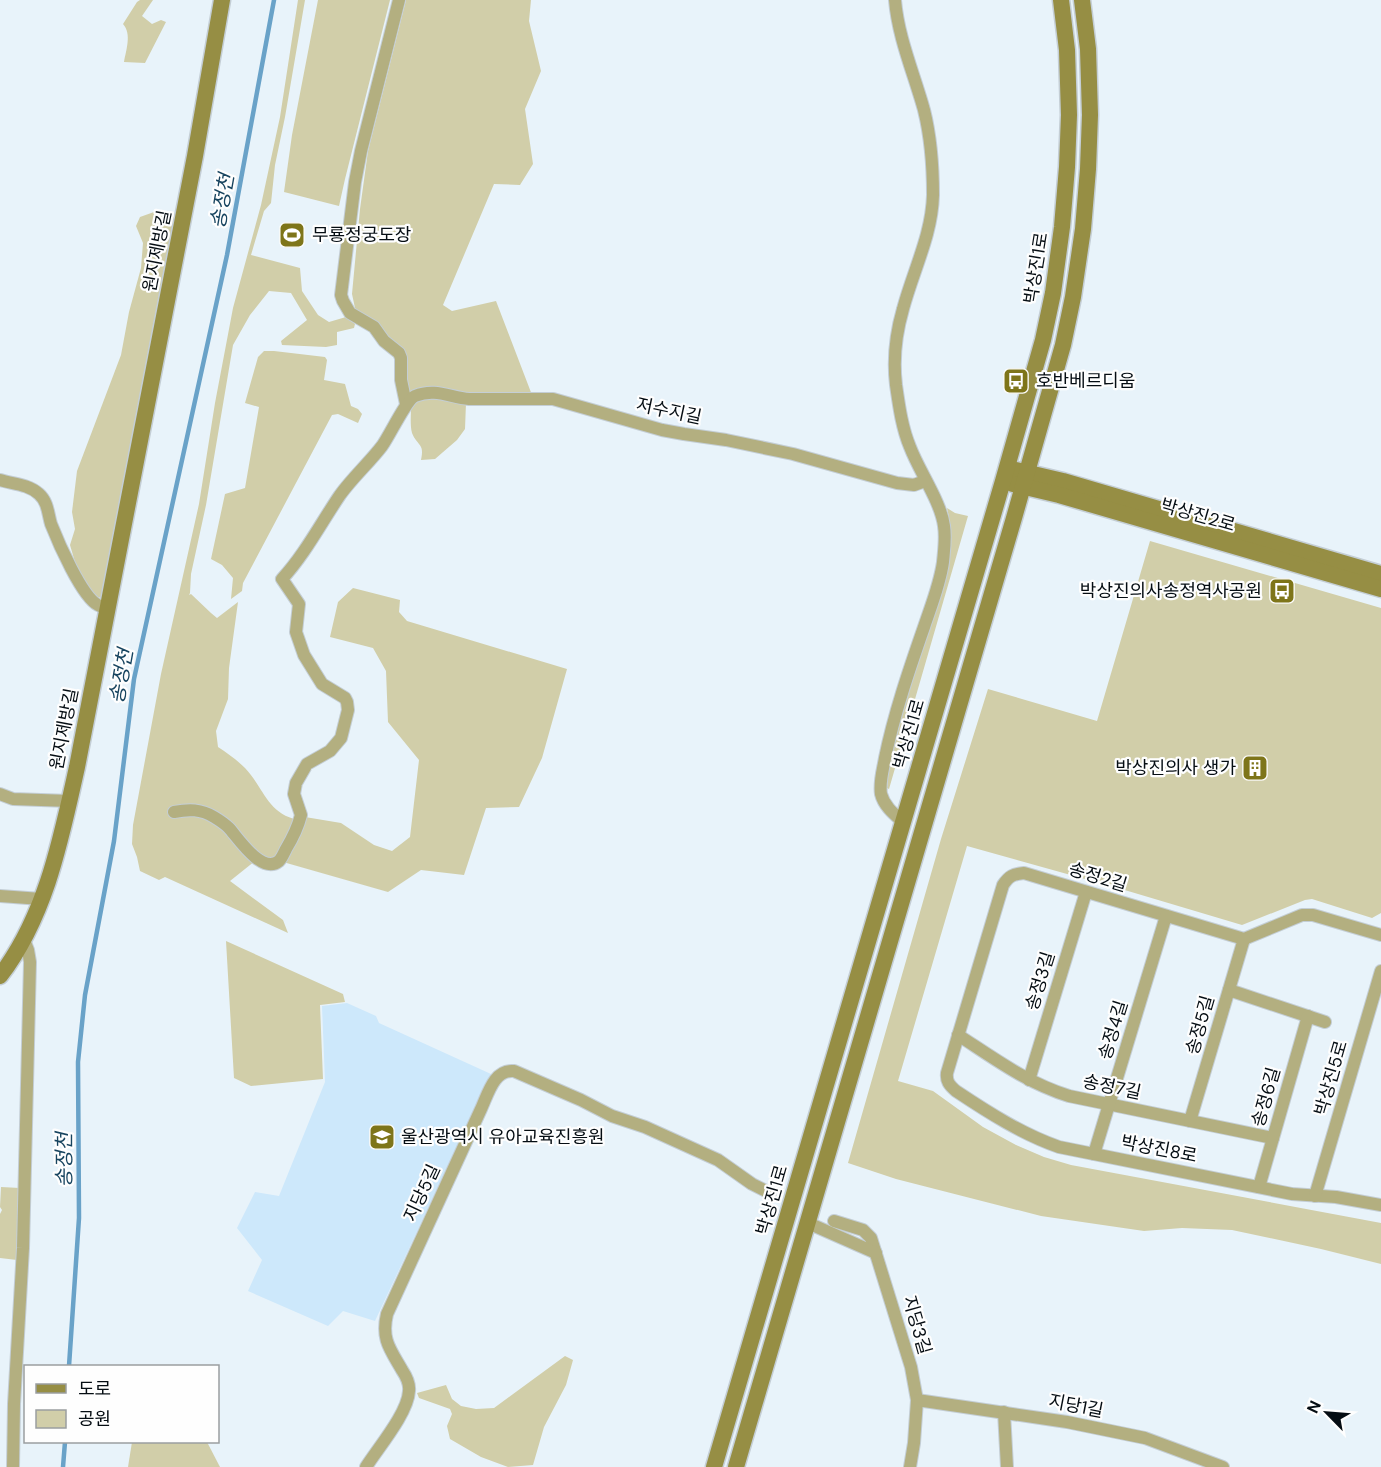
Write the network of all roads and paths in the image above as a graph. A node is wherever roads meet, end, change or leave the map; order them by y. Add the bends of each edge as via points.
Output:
1 (222, 0) edge
2 (399, 0) edge
3 (895, 0) edge
4 (1061, 0) edge
5 (1082, 0) edge
6 (406, 404) junction
7 (1005, 474) junction
8 (1025, 479) junction
9 (0, 480) edge
10 (925, 481) junction
11 (1381, 574) edge
12 (1381, 589) edge
13 (107, 608) junction
14 (0, 794) edge
15 (69, 801) junction
16 (174, 812) dead end
17 (903, 822) junction
18 (1086, 892) junction
19 (0, 896) edge
20 (41, 899) junction
21 (1166, 916) junction
22 (1381, 934) edge
23 (1244, 939) junction
24 (24, 940) junction
25 (1381, 971) edge
26 (0, 976) edge
27 (1229, 990) junction
28 (1308, 1016) junction
29 (1325, 1022) dead end
30 (958, 1035) junction
31 (1029, 1080) junction
32 (947, 1082) joint
33 (1109, 1104) junction
34 (1190, 1121) junction
35 (1273, 1138) junction
36 (1094, 1154) junction
37 (1258, 1187) junction
38 (770, 1193) dead end
39 (1315, 1196) junction
40 (1381, 1205) edge
41 (834, 1221) dead end
42 (808, 1223) junction
43 (876, 1253) junction
44 (917, 1400) junction
45 (1004, 1412) junction
46 (1191, 1454) junction
47 (13, 1467) edge
48 (366, 1467) edge
49 (714, 1467) edge
50 (736, 1467) edge
51 (910, 1467) edge
52 (1006, 1467) edge
53 (1185, 1467) edge
54 (1223, 1467) edge

1 - 13 street, 원지제방길
2 - 6 street via 355,182 341,295 350,313 374,327 399,353
3 - 10 street via 930,134 933,167 929,226 902,310 895,353 901,412 909,445
4 - 7 street, 박상진1로 via 1069,115 1062,226 1043,340
5 - 8 street via 1090,115 1083,229 1063,345
6 - 10 street, 저수지길 via 417,396 435,392 469,399 553,399 662,430 793,454 897,483
6 - 16 street via 382,446 351,481 282,579 299,604 296,632 304,655 322,684 345,698 348,710 341,738 307,764 296,783 294,794 301,816 284,854 276,863 266,863 213,816 191,809
7 - 8 street, 박상진2로
7 - 17 street, 박상진1로
8 - 11 street, 박상진2로 via 1063,481
8 - 12 street, 박상진2로 via 1059,495
8 - 42 street
9 - 13 street via 31,488 40,495 72,571 92,600
10 - 17 street via 944,525 942,565 899,704 881,781 885,804
13 - 15 street, 원지제방길
14 - 15 street via 13,799
15 - 20 street, 원지제방길 via 62,837
17 - 49 street, 박상진1로
18 - 21 street, 송정2길
18 - 30 street, 송정2길 via 1024,873 1008,878
18 - 31 street, 송정3길
19 - 20 street
20 - 24 street, 원지제방길
21 - 23 street, 송정2길
21 - 33 street, 송정4길
22 - 23 street via 1302,915
23 - 27 street, 송정5길
24 - 26 street, 원지제방길
24 - 47 street via 30,962
25 - 39 street, 박상진5로
27 - 28 street
27 - 34 street, 송정5길
28 - 29 street
28 - 35 street, 송정6길
30 - 31 street, 송정7길
30 - 32 street, 송정2길
31 - 33 street, 송정7길 via 1049,1090
32 - 36 street, 박상진8로 via 1020,1131 1059,1147
33 - 34 street, 송정7길
33 - 36 street, 송정4길
34 - 35 street, 송정7길
35 - 37 street, 송정6길
36 - 37 street, 박상진8로
37 - 39 street, 박상진8로
38 - 48 street, 지당5길 via 718,1160 645,1127 514,1071 500,1073 387,1314 384,1336 410,1388 399,1417
39 - 40 street, 박상진8로
41 - 43 street, 지당3길 via 863,1230 871,1238
42 - 43 street
42 - 50 street
43 - 44 street, 지당3길 via 911,1367
44 - 45 street, 지당1길
44 - 51 street, 지당3길
45 - 46 street, 지당1길 via 1145,1438
45 - 52 street
46 - 53 street
46 - 54 street, 지당1길

